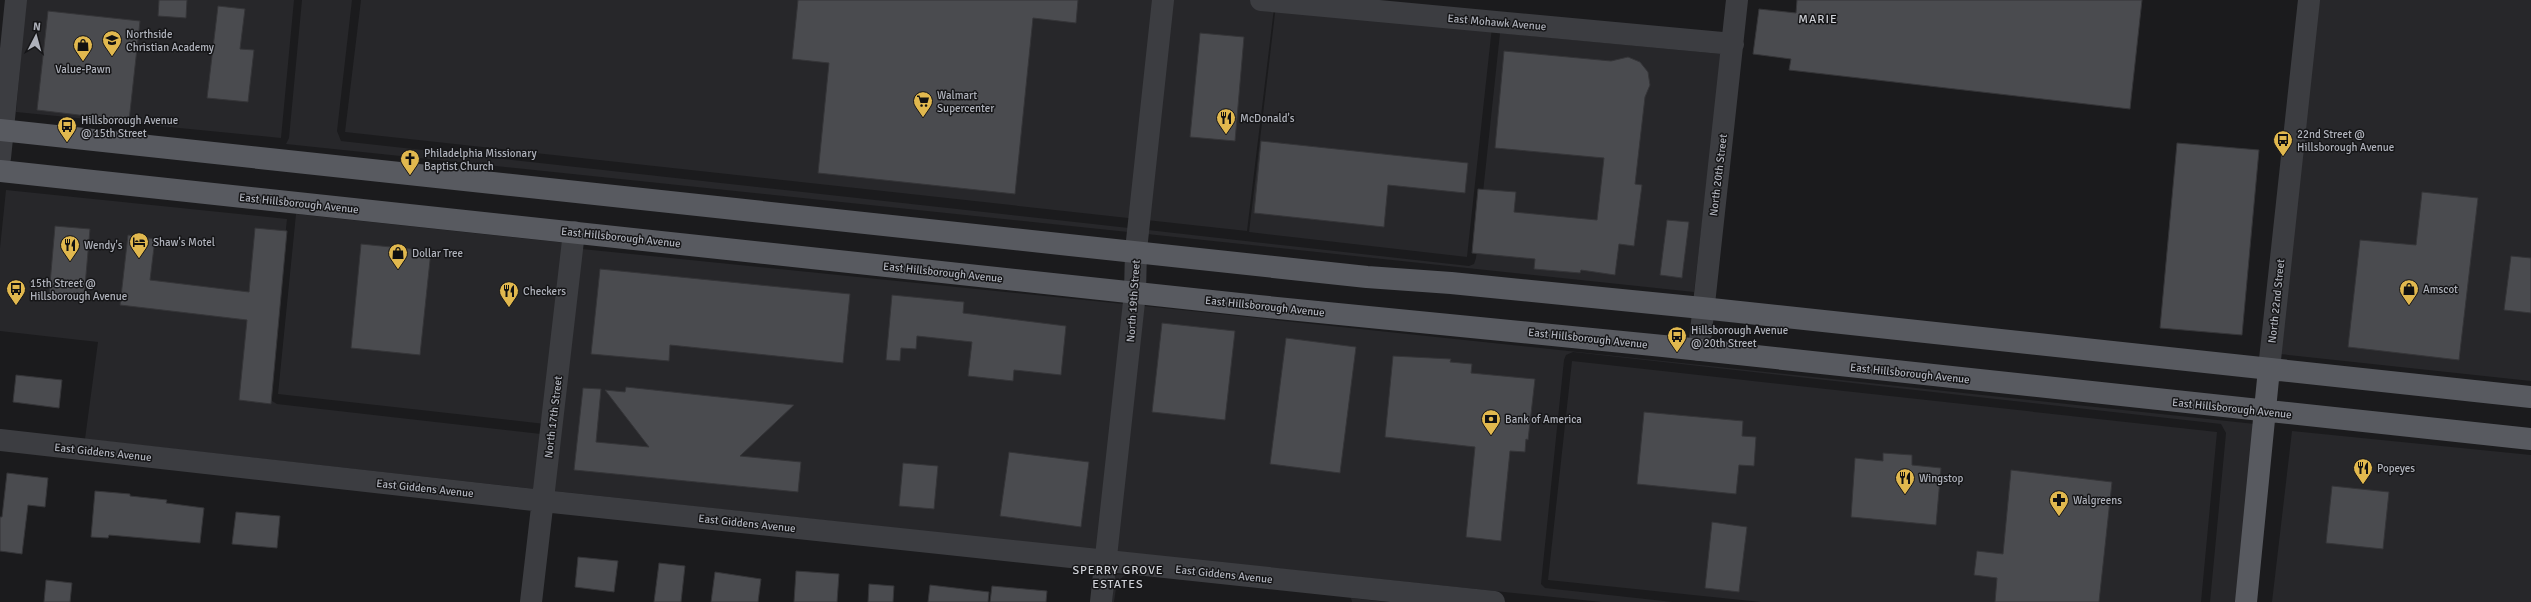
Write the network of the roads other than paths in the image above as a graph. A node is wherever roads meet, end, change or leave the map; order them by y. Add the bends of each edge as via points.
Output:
1 (16, 0) edge
2 (1163, 0) edge
3 (1261, 0) edge
4 (1737, 0) edge
5 (2309, 0) edge
6 (1733, 44) junction
7 (2, 131) edge
8 (0, 158) edge
9 (0, 171) edge
10 (574, 232) junction
11 (1136, 250) junction
12 (1135, 292) junction
13 (1702, 308) junction
14 (1699, 350) junction
15 (2269, 370) junction
16 (2531, 397) edge
17 (2266, 412) junction
18 (2531, 439) edge
19 (0, 440) edge
20 (543, 501) junction
21 (1106, 562) junction
22 (531, 602) edge
23 (1101, 602) edge
24 (1494, 602) edge
25 (2246, 602) edge

1 - 7 street
2 - 11 street, North 19th Street
3 - 6 street, East Mohawk Avenue
4 - 6 street, North 20th Street
5 - 15 street, North 22nd Street
6 - 13 street, North 20th Street
7 - 8 street
7 - 11 main road
9 - 10 main road, East Hillsborough Avenue
10 - 12 main road, East Hillsborough Avenue
10 - 20 street, North 17th Street
11 - 12 street, North 19th Street
11 - 13 main road via 1367,277
12 - 14 main road, East Hillsborough Avenue
12 - 21 street, North 19th Street
13 - 14 street, North 20th Street
13 - 15 main road
14 - 17 main road, East Hillsborough Avenue
15 - 16 main road
15 - 17 main road, North 22nd Street
17 - 18 main road, East Hillsborough Avenue
17 - 25 main road, North 22nd Street
19 - 20 street, East Giddens Avenue
20 - 21 street, East Giddens Avenue
20 - 22 street, North 17th Street
21 - 23 street, North 19th Street
21 - 24 street, East Giddens Avenue

